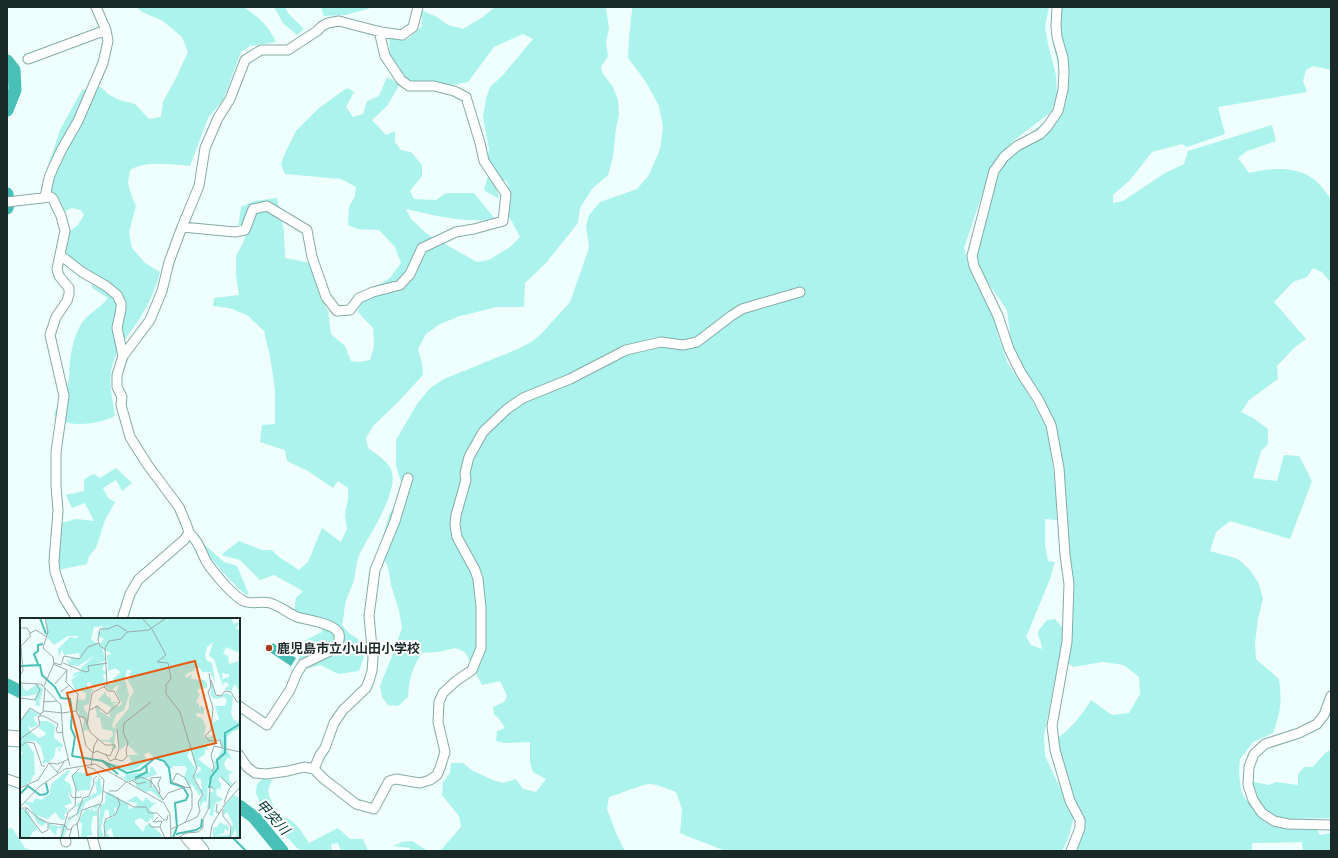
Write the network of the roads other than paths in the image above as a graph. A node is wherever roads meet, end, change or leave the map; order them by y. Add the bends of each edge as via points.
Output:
1 (96, 7) edge
2 (418, 7) edge
3 (1057, 7) edge
4 (106, 30) junction
5 (379, 31) junction
6 (28, 59) dead end
7 (45, 198) junction
8 (7, 202) edge
9 (182, 228) junction
10 (60, 255) junction
11 (800, 292) dead end
12 (123, 356) junction
13 (408, 478) dead end
14 (189, 533) junction
15 (77, 618) edge
16 (122, 618) edge
17 (1331, 696) edge
18 (240, 707) edge
19 (7, 738) edge
20 (20, 739) edge
21 (240, 756) edge
22 (314, 769) junction
23 (7, 779) edge
24 (20, 784) edge
25 (1331, 825) edge
26 (92, 838) edge
27 (190, 838) edge
28 (96, 851) edge
29 (201, 851) edge
30 (1071, 851) edge

1 - 4 street
2 - 5 street via 413,27 402,35
3 - 30 street via 1057,37 1064,72 1058,111 1040,134 1017,146 1004,157 994,171 972,256 1020,373 1038,399 1050,425 1059,468 1069,584 1067,642 1052,726 1055,750 1070,801 1080,820 1080,828
4 - 6 street
4 - 7 street via 108,41 103,63 78,121 53,168
5 - 9 street via 339,21 328,24 288,50 261,50 245,60 230,98 204,148 199,186
5 - 9 street via 385,56 401,80 409,86 434,86 466,97 484,162 506,194 502,221 456,232 422,248 410,274 400,285 359,298 350,310 337,311 326,297 312,257 307,230 267,206 253,209 245,230 235,232
7 - 8 street
7 - 10 street via 53,199 64,225
9 - 12 street via 169,262 162,292 150,320
10 - 12 street via 117,295 121,309 117,328
10 - 15 street via 58,273 69,294 67,302 56,317 50,335 64,396 56,452 58,511 54,561 64,598
11 - 22 street via 742,310 697,342 683,345 661,342 626,350 570,379 524,398 507,409 483,432 469,458 455,524 457,537 478,579 481,648 472,670 456,680 443,693 439,702 438,722 444,752 437,775 420,783 396,779 388,781 374,809 356,804
12 - 14 street via 117,375 117,387 122,397 121,405 130,437 146,464 179,507
13 - 22 street via 395,521 375,570 369,616 373,658 369,681 366,688 334,723
14 - 16 street via 138,580 130,594
14 - 18 street via 194,537 206,561 230,591 245,601 253,604 272,604 297,617 336,629 339,634 338,645 303,664 290,690 267,725
17 - 25 street via 1324,716 1317,724 1265,744 1254,754 1249,767 1248,784 1253,800 1262,813 1274,821 1288,824
19 - 20 highway
21 - 22 street via 254,773 266,774 304,767
23 - 24 street
26 - 28 street
27 - 29 highway

